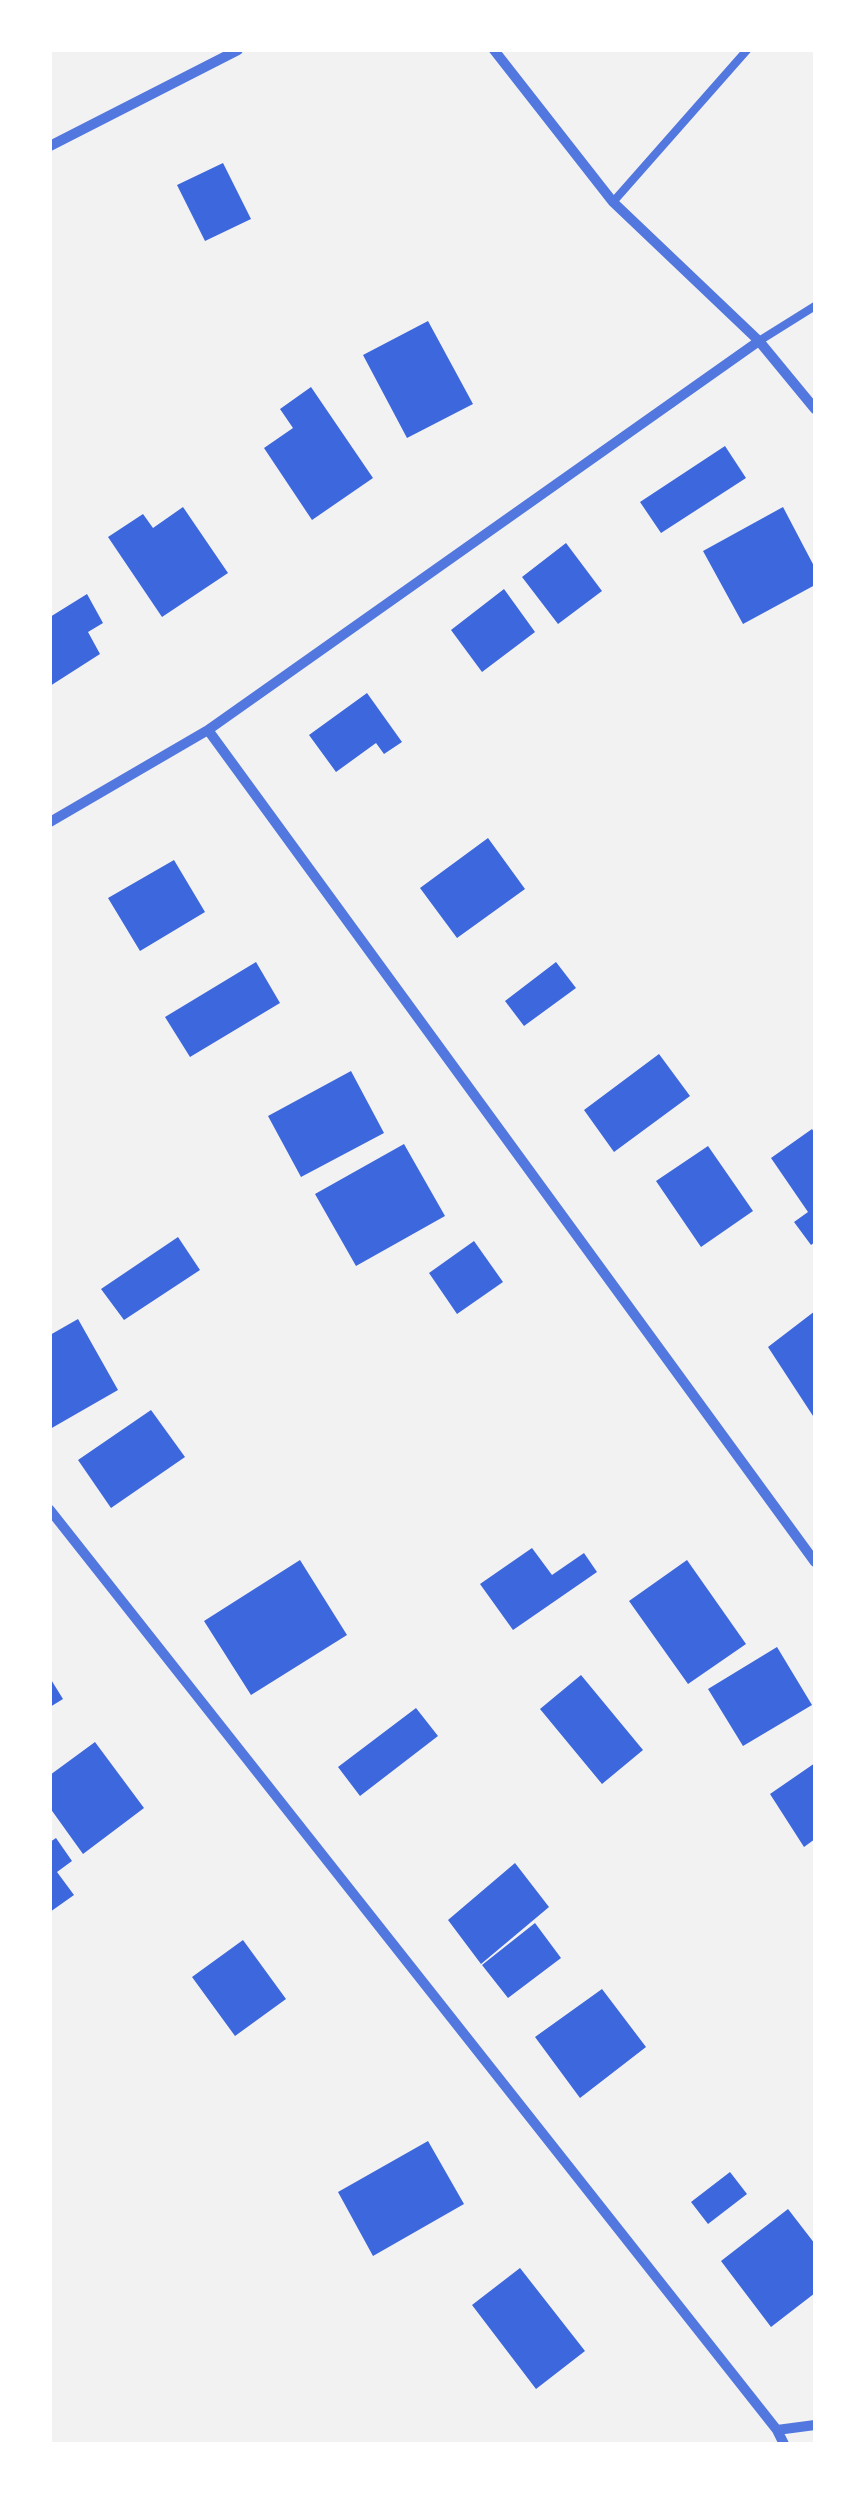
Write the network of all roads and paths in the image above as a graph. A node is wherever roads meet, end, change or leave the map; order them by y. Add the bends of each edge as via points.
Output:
1 (238, 50) edge
2 (494, 50) edge
3 (747, 50) edge
4 (50, 146) edge
5 (613, 202) junction
6 (815, 306) edge
7 (760, 342) junction
8 (815, 409) edge
9 (208, 730) junction
10 (50, 822) edge
11 (50, 1510) edge
12 (815, 1562) edge
13 (815, 2425) edge
14 (777, 2430) junction
15 (784, 2444) edge

1 - 4 street
2 - 5 street
3 - 5 lane
5 - 7 street
6 - 7 lane
7 - 8 street
7 - 9 street
9 - 10 street
9 - 12 street
11 - 14 street
13 - 14 street
14 - 15 street

